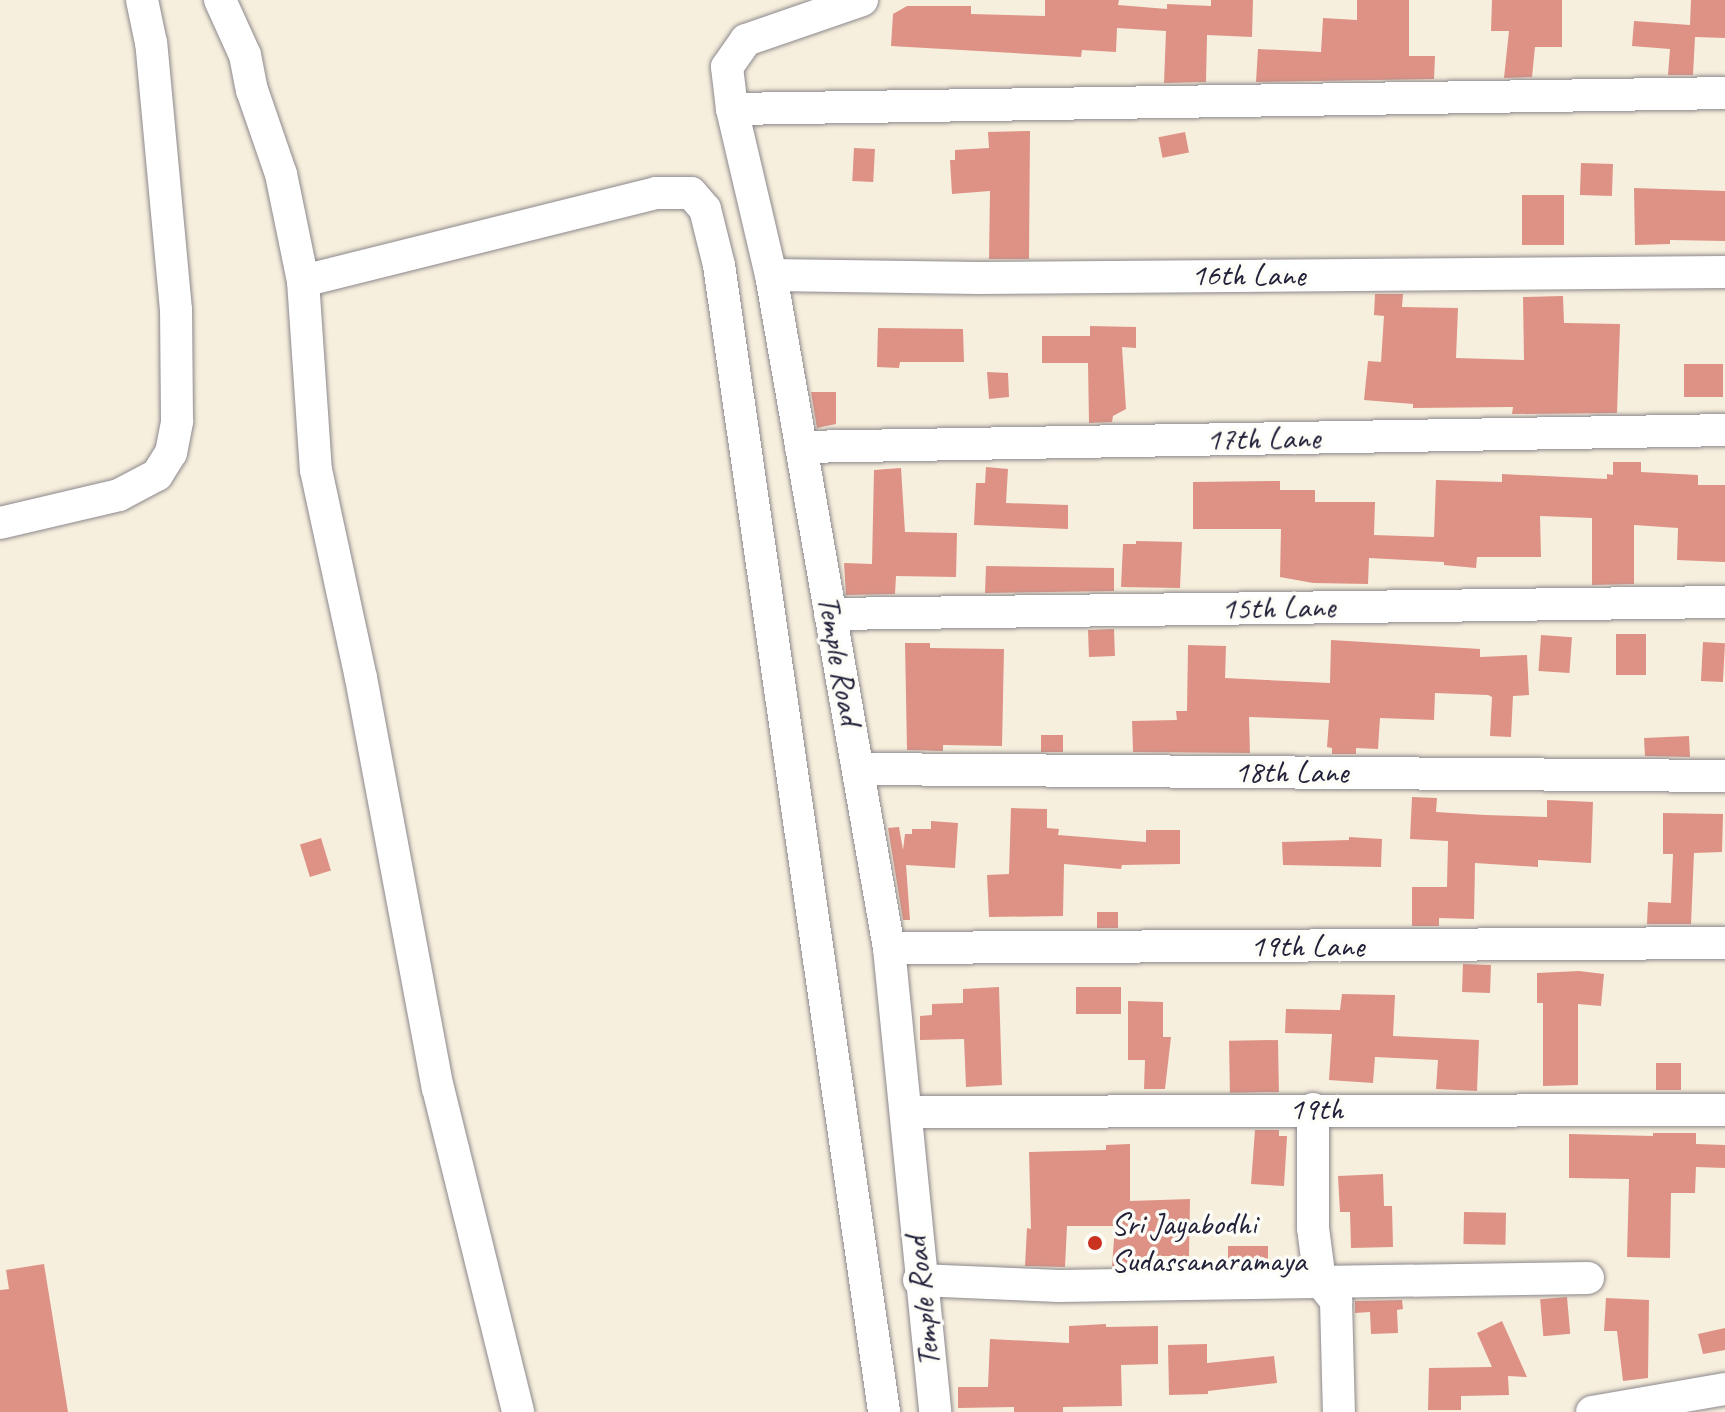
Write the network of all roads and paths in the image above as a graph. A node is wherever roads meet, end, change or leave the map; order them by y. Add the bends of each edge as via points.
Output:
1 (142, 0) edge
2 (220, 0) edge
3 (862, 0) edge
4 (1725, 93) edge
5 (732, 109) junction
6 (1725, 272) edge
7 (771, 275) junction
8 (303, 281) junction
9 (1725, 430) edge
10 (801, 447) junction
11 (0, 523) edge
12 (1725, 602) edge
13 (830, 614) junction
14 (858, 769) junction
15 (1725, 776) edge
16 (1725, 943) edge
17 (889, 948) junction
18 (1313, 1109) junction
19 (1725, 1110) edge
20 (907, 1112) junction
21 (1588, 1278) dead end
22 (919, 1280) junction
23 (1320, 1281) junction
24 (1725, 1389) edge
25 (518, 1412) edge
26 (884, 1412) edge
27 (935, 1412) edge
28 (1339, 1412) edge
29 (1592, 1412) edge

1 - 11 street via 151,43 176,310 177,421 171,453 157,475 119,495
2 - 8 street via 245,55 281,174
3 - 5 street, Temple Road via 746,40 727,67
4 - 5 street
5 - 7 street, Temple Road
6 - 7 street, 16th Lane
7 - 10 street, Temple Road
8 - 25 street via 316,470 438,1088
8 - 26 street via 656,193 691,193 705,209 719,265
9 - 10 street, 17th Lane
10 - 13 street, Temple Road
12 - 13 street, 15th Lane
13 - 14 street, Temple Road
14 - 15 street, 18th Lane
14 - 17 street, Temple Road
16 - 17 street, 19th Lane
17 - 20 street, Temple Road
18 - 19 street, 19th
18 - 20 street, 19th
18 - 23 street via 1313,1228
20 - 22 street, Temple Road
21 - 23 street
22 - 23 street via 1059,1286
22 - 27 street, Temple Road
23 - 28 street via 1336,1301
24 - 29 street

